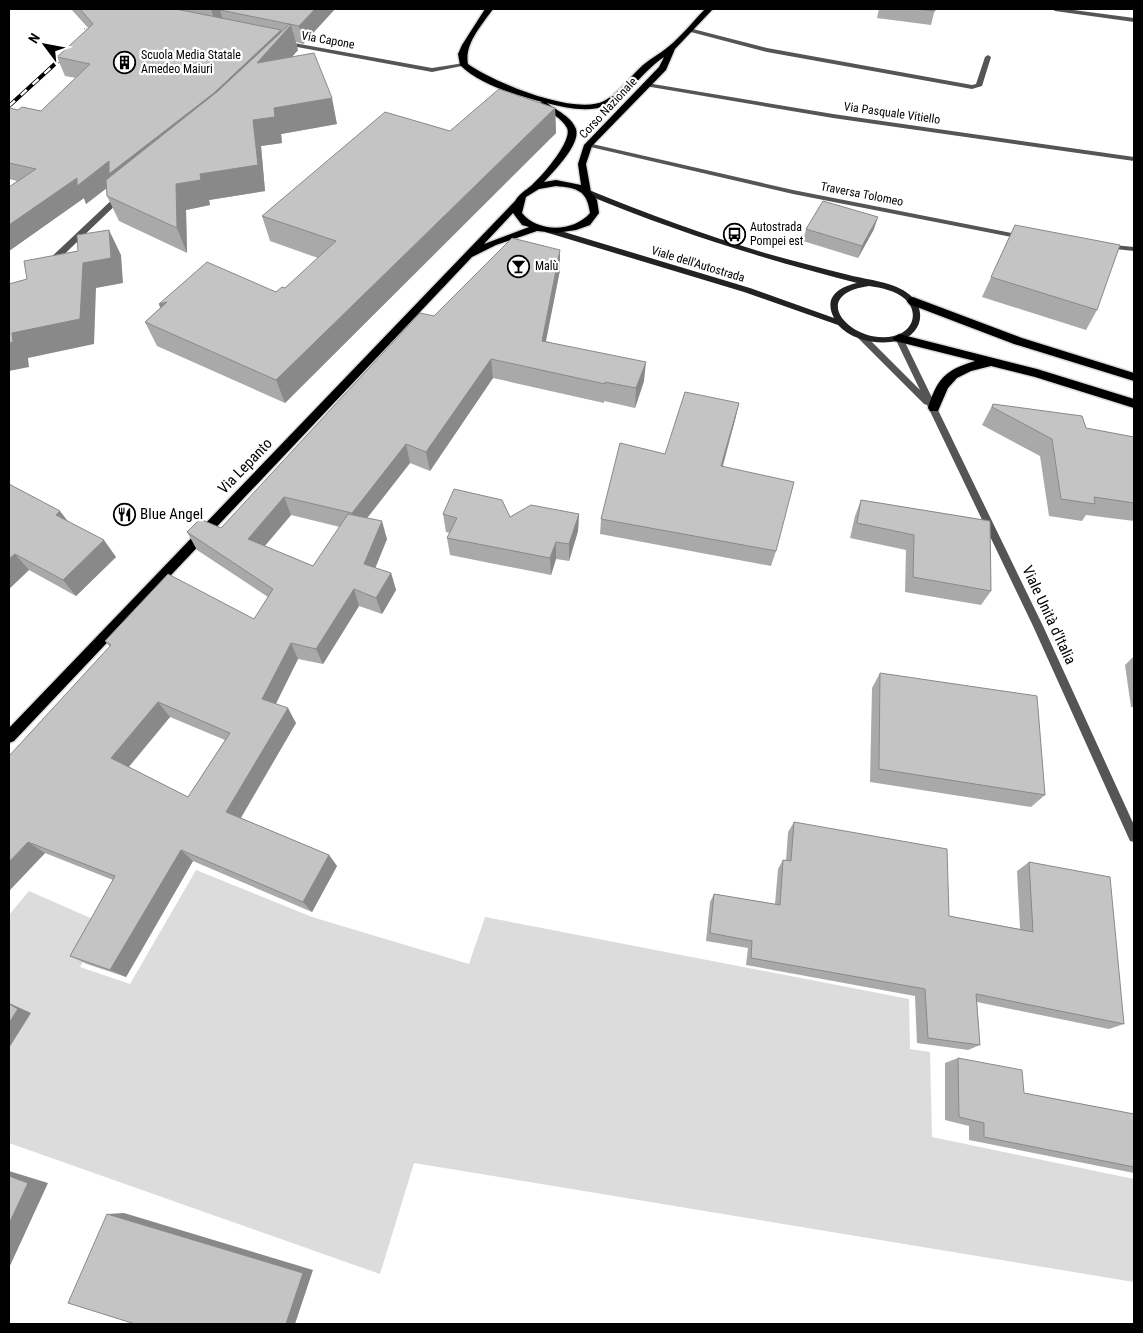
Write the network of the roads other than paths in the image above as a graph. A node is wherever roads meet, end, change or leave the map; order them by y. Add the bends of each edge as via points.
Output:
1 (489, 9) edge
2 (709, 9) edge
3 (1055, 9) edge
4 (1134, 20) edge
5 (689, 30) junction
6 (275, 42) edge
7 (294, 46) junction
8 (672, 48) junction
9 (287, 52) dead end
10 (988, 57) dead end
11 (464, 65) junction
12 (647, 85) junction
13 (535, 98) junction
14 (588, 146) junction
15 (1134, 159) edge
16 (534, 188) junction
17 (128, 191) edge
18 (587, 192) junction
19 (518, 203) junction
20 (536, 228) junction
21 (548, 230) junction
22 (1030, 238) edge
23 (1095, 246) edge
24 (1134, 248) edge
25 (462, 260) junction
26 (44, 269) edge
27 (869, 283) junction
28 (913, 301) junction
29 (841, 324) junction
30 (861, 336) junction
31 (899, 338) junction
32 (990, 361) junction
33 (1134, 377) edge
34 (1134, 404) edge
35 (934, 408) junction
36 (9, 737) edge
37 (1134, 836) edge

1 - 11 main road via 466,45 462,54
2 - 5 main road, Corso Nazionale
3 - 4 street
5 - 8 main road, Corso Nazionale
5 - 10 street via 767,50 972,87 979,86
6 - 7 street, Via Capone
7 - 9 street
7 - 11 street, Via Capone via 432,70
8 - 12 main road, Corso Nazionale via 663,68
8 - 13 main road, Corso Nazionale via 648,64 606,103 584,106
11 - 13 main road via 483,78
12 - 14 main road, Corso Nazionale
12 - 15 street, Via Pasquale Vitiello via 832,116
13 - 16 main road, Corso Nazionale via 566,122 574,136
14 - 18 main road, Corso Nazionale via 582,164
14 - 22 street, Traversa Tolomeo via 793,192
16 - 18 main road via 544,184 562,184
16 - 19 main road
17 - 26 street
18 - 21 main road via 595,206 589,220 571,229
18 - 27 main road, Viale dell'Autostrada via 648,218 729,245
19 - 20 main road via 521,217
19 - 25 main road, Via Lepanto
20 - 21 main road
20 - 25 main road, Via Lepanto via 493,243
21 - 29 main road, Viale dell'Autostrada via 747,290
23 - 24 street
25 - 36 main road, Via Lepanto
27 - 28 main road via 894,288
27 - 29 main road via 857,284 839,293 833,306
28 - 31 main road via 919,318 916,326
28 - 33 highway via 1018,341
29 - 30 main road
30 - 31 main road via 887,340
30 - 35 street, Viale Unità d'Italia
31 - 32 highway
31 - 35 street, Viale Unità d'Italia
32 - 34 highway
32 - 35 highway via 958,370 946,379
35 - 37 street, Viale Unità d'Italia

